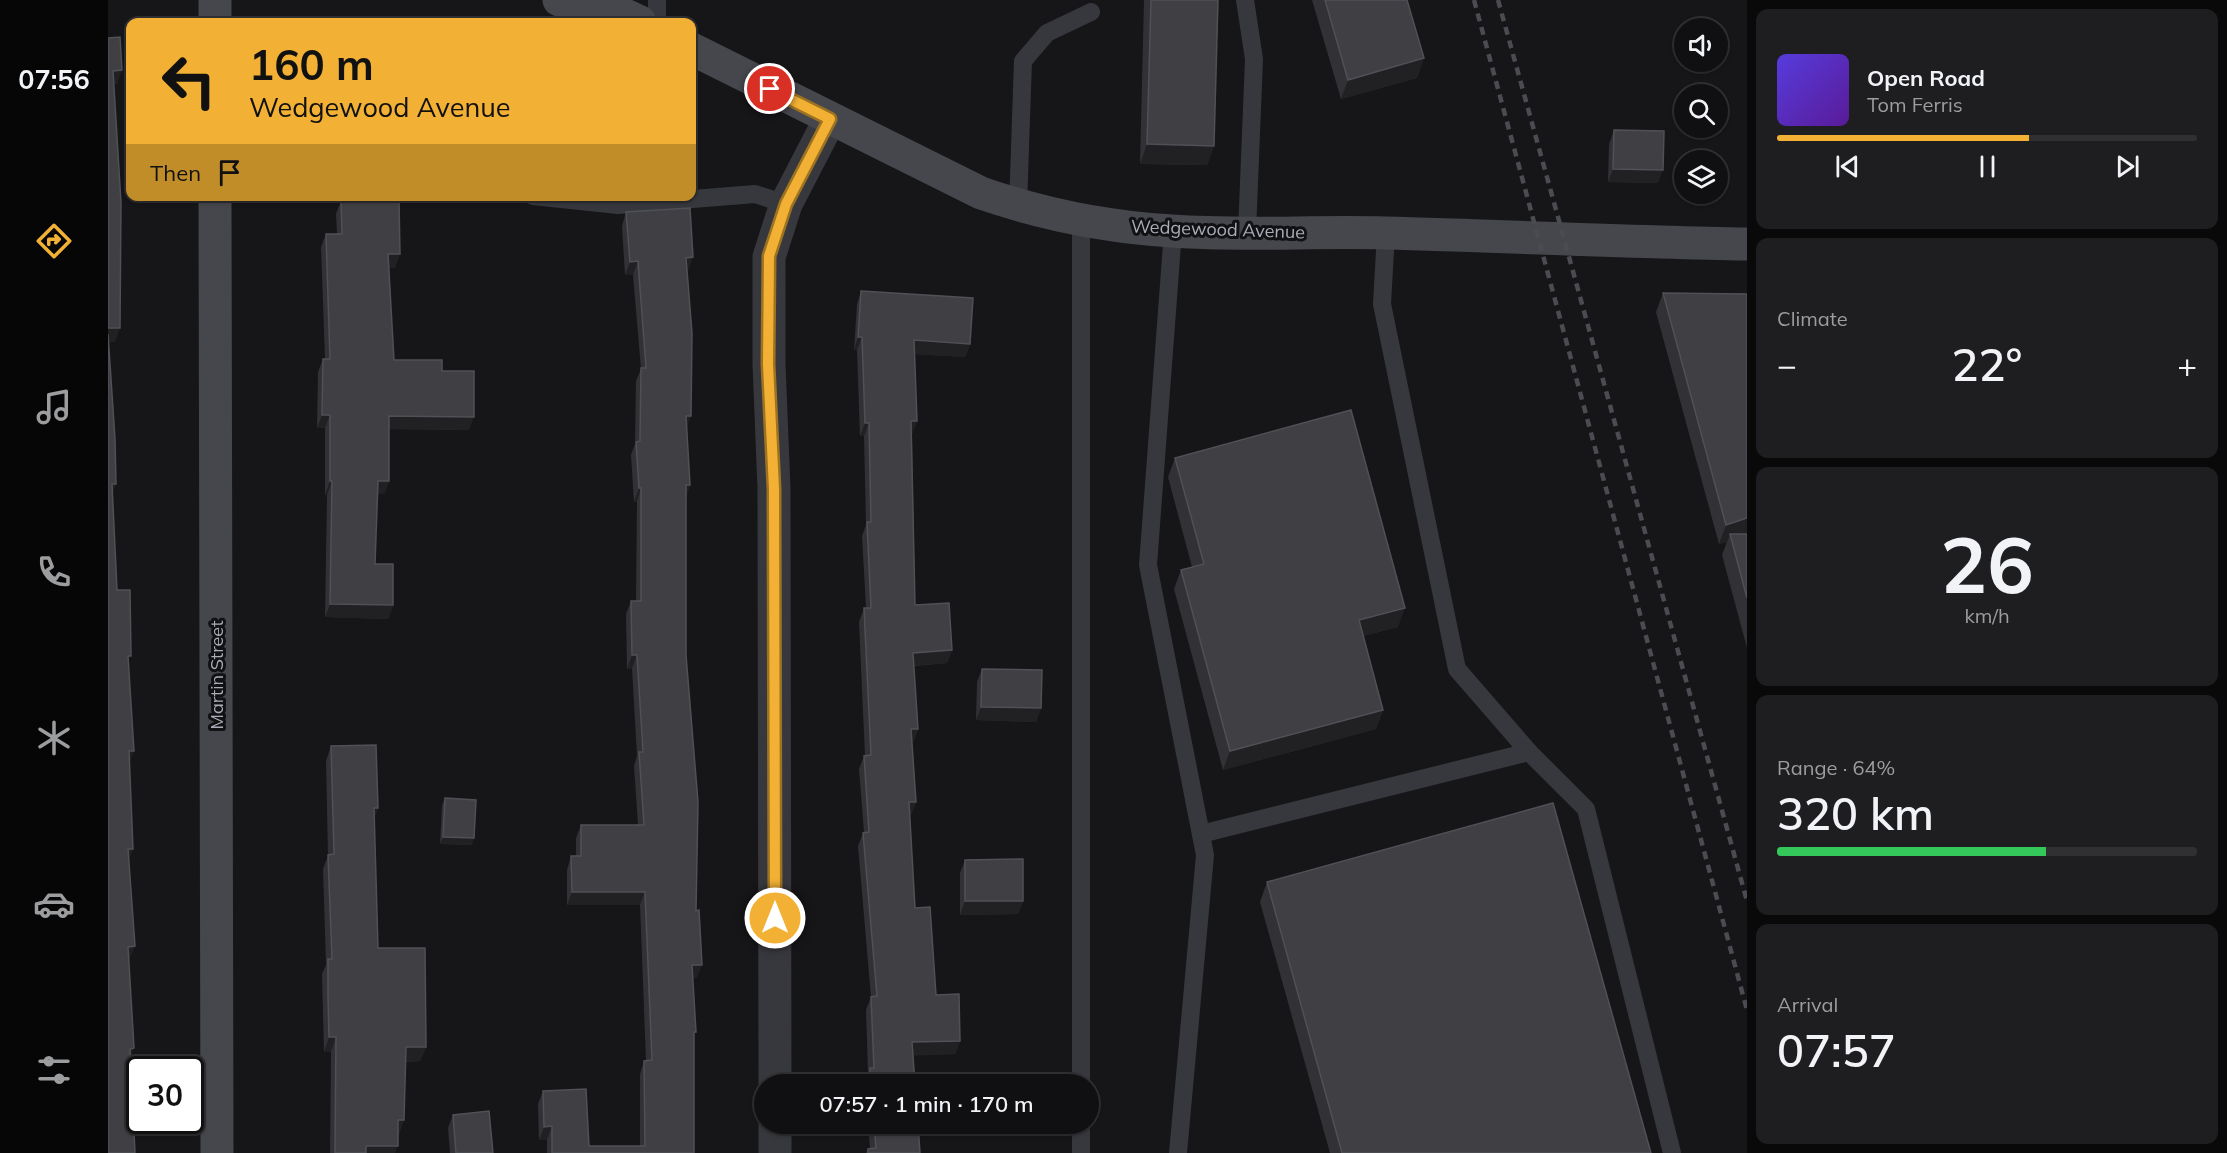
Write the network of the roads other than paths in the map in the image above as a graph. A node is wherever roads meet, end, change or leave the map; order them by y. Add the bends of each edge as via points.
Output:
1 (215, 0) edge
2 (559, 0) edge
3 (657, 0) edge
4 (1245, 0) edge
5 (1091, 12) dead end
6 (215, 18) edge
7 (632, 18) edge
8 (657, 18) edge
9 (696, 51) edge
10 (830, 119) junction
11 (696, 199) edge
12 (215, 201) edge
13 (580, 201) edge
14 (668, 201) edge
15 (786, 204) junction
16 (1018, 206) junction
17 (1081, 220) junction
18 (1173, 231) junction
19 (1247, 232) junction
20 (1386, 233) junction
21 (1747, 244) edge
22 (1529, 753) junction
23 (1201, 834) junction
24 (775, 1074) edge
25 (1081, 1074) edge
26 (775, 1134) edge
27 (1081, 1134) edge
28 (217, 1153) edge
29 (775, 1153) edge
30 (1081, 1153) edge
31 (1178, 1153) edge
32 (1672, 1153) edge

1 - 6 main road
2 - 7 main road
3 - 8 lane
4 - 19 lane via 1254,59
5 - 16 lane via 1047,33 1023,62
9 - 10 main road, Wedgewood Avenue
10 - 15 street
10 - 16 main road, Wedgewood Avenue via 981,193
11 - 15 lane via 755,194
12 - 28 main road, Martin Street
13 - 14 lane via 618,205
15 - 24 street via 769,256 768,364 774,489
16 - 17 main road, Wedgewood Avenue
17 - 18 main road, Wedgewood Avenue
17 - 25 lane
18 - 19 main road, Wedgewood Avenue
18 - 23 lane via 1148,565
19 - 20 main road, Wedgewood Avenue
20 - 21 main road, Wedgewood Avenue
20 - 22 lane via 1382,304 1457,669
22 - 23 lane
22 - 32 lane via 1586,809
23 - 31 lane via 1205,855
26 - 29 street
27 - 30 lane

